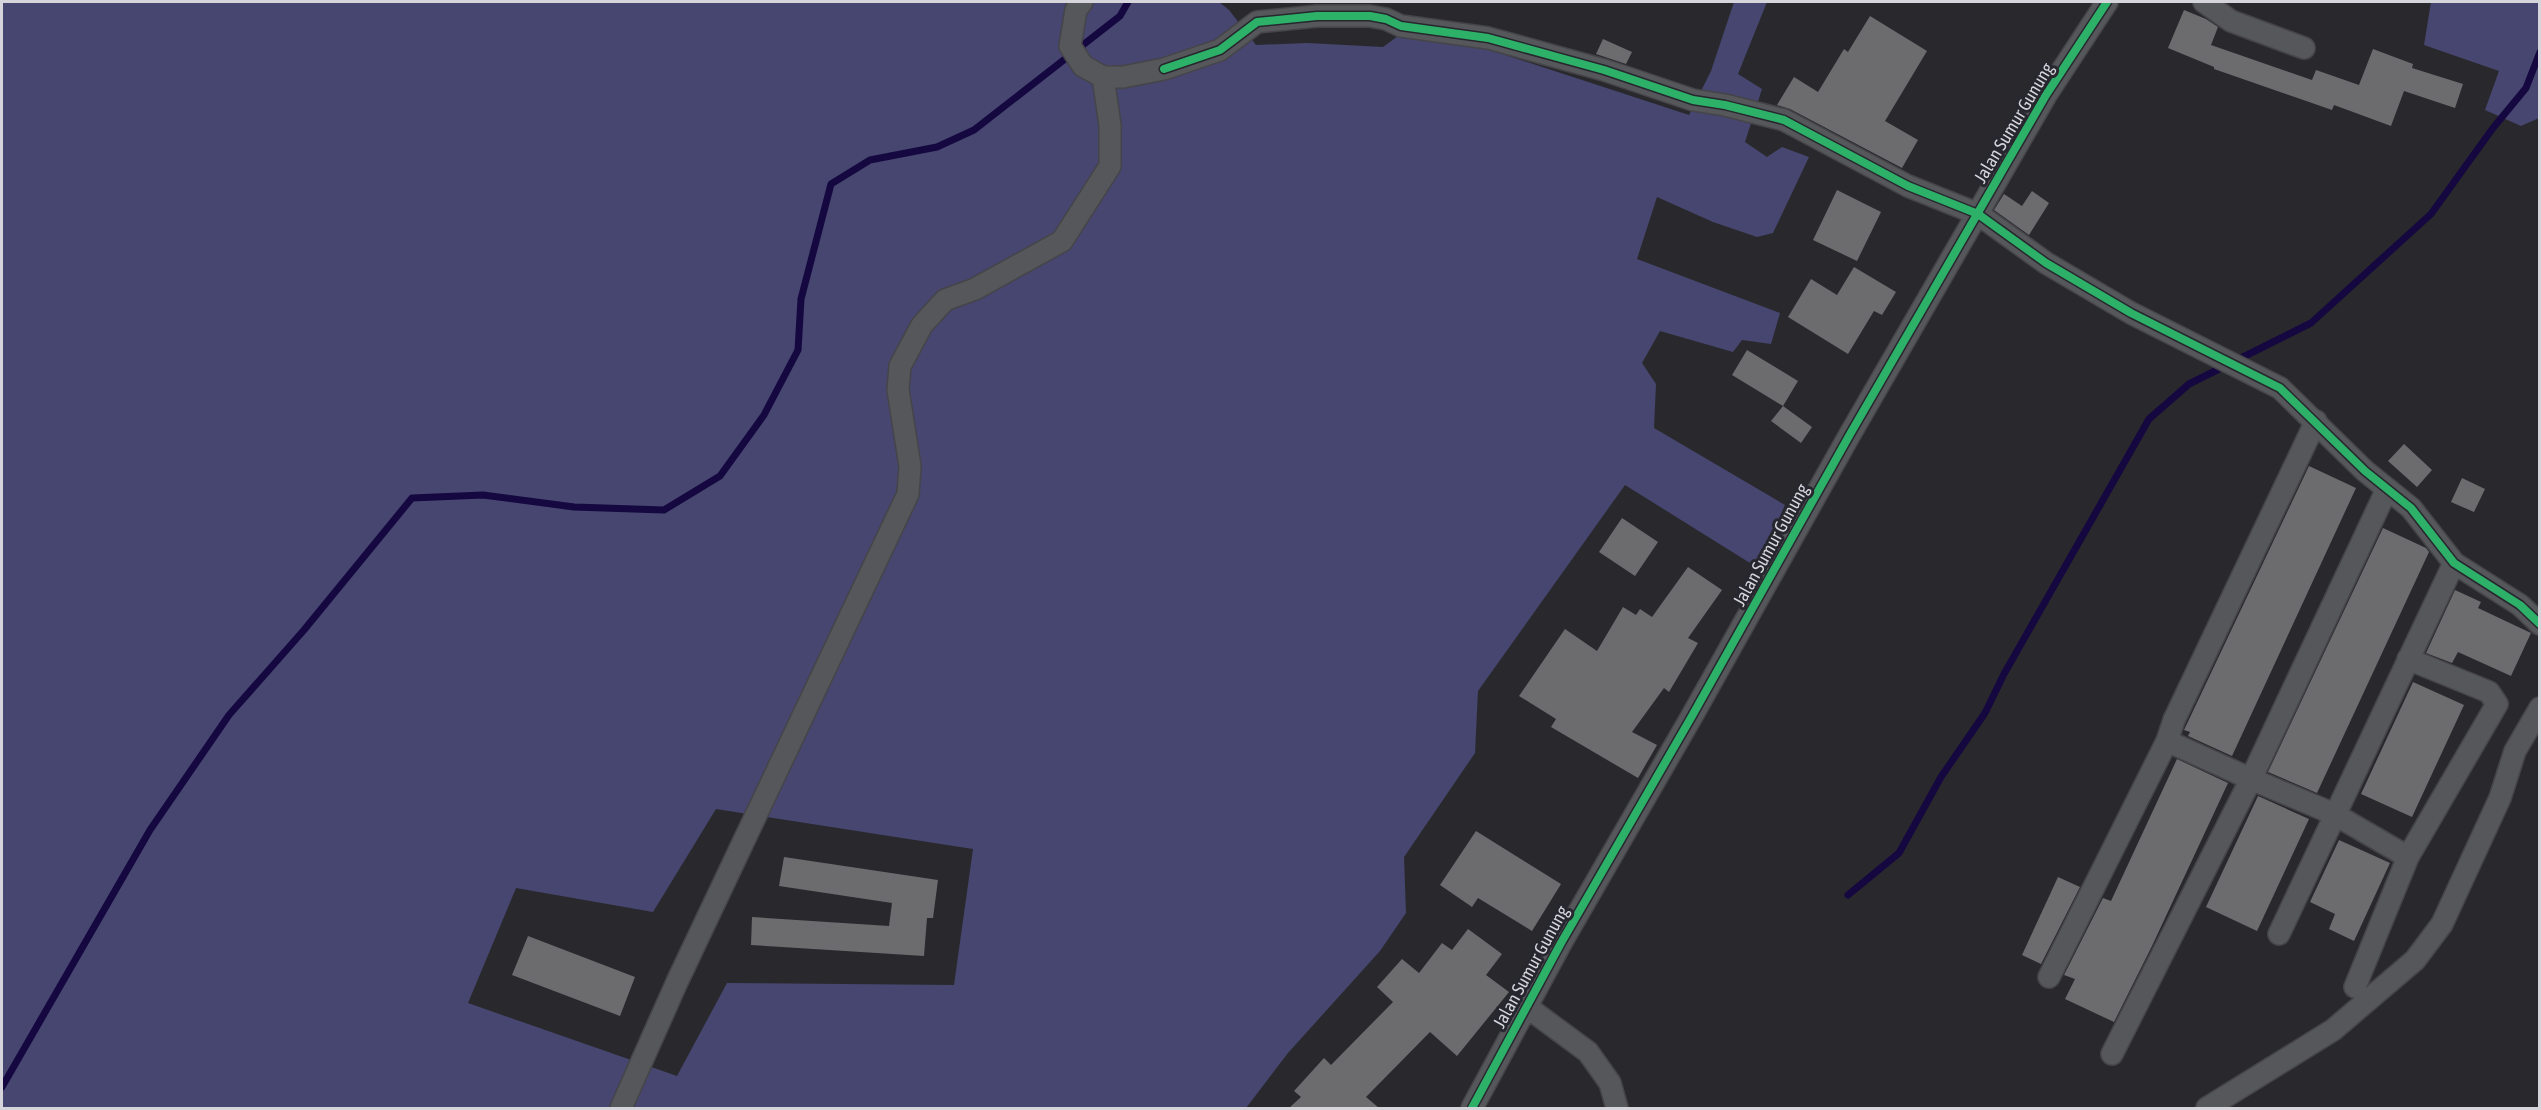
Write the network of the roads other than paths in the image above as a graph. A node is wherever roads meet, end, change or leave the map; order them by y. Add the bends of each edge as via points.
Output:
1 (1082, 2) edge
2 (2107, 2) edge
3 (2205, 2) edge
4 (2304, 48) dead end
5 (1103, 77) junction
6 (1978, 214) junction
7 (2316, 421) junction
8 (2387, 489) junction
9 (2454, 563) junction
10 (2540, 624) edge
11 (2408, 659) junction
12 (2540, 708) edge
13 (2167, 741) junction
14 (2251, 779) junction
15 (2334, 814) junction
16 (2408, 856) junction
17 (2279, 934) dead end
18 (2049, 977) dead end
19 (2355, 987) dead end
20 (1527, 1006) junction
21 (2112, 1054) dead end
22 (621, 1108) edge
23 (1472, 1108) edge
24 (1617, 1108) edge
25 (2207, 1108) edge

1 - 5 street via 1076,10 1070,46 1083,66
2 - 6 street, Jalan Sumur Gunung via 2046,95
3 - 4 street via 2231,21
5 - 6 street via 1164,69 1220,50 1257,22 1370,16 1401,26 1488,38 1693,100 1784,120 1908,186
5 - 22 street via 1110,125 1110,166 1062,241 975,290 945,300 922,325 900,366 898,390 910,466 908,494
6 - 7 street via 2046,263 2131,313 2280,388
6 - 20 street, Jalan Sumur Gunung
7 - 8 street
7 - 13 street
8 - 9 street via 2410,508
8 - 14 street
9 - 10 street via 2520,605
9 - 11 street
11 - 15 street
11 - 16 street via 2489,692 2497,704
12 - 25 street via 2515,751 2500,798 2442,924 2415,960 2333,1030
13 - 14 street
13 - 18 street
14 - 15 street
14 - 21 street
15 - 16 street
15 - 17 street
16 - 19 street
20 - 23 street, Jalan Sumur Gunung
20 - 24 street via 1588,1052 1610,1083

